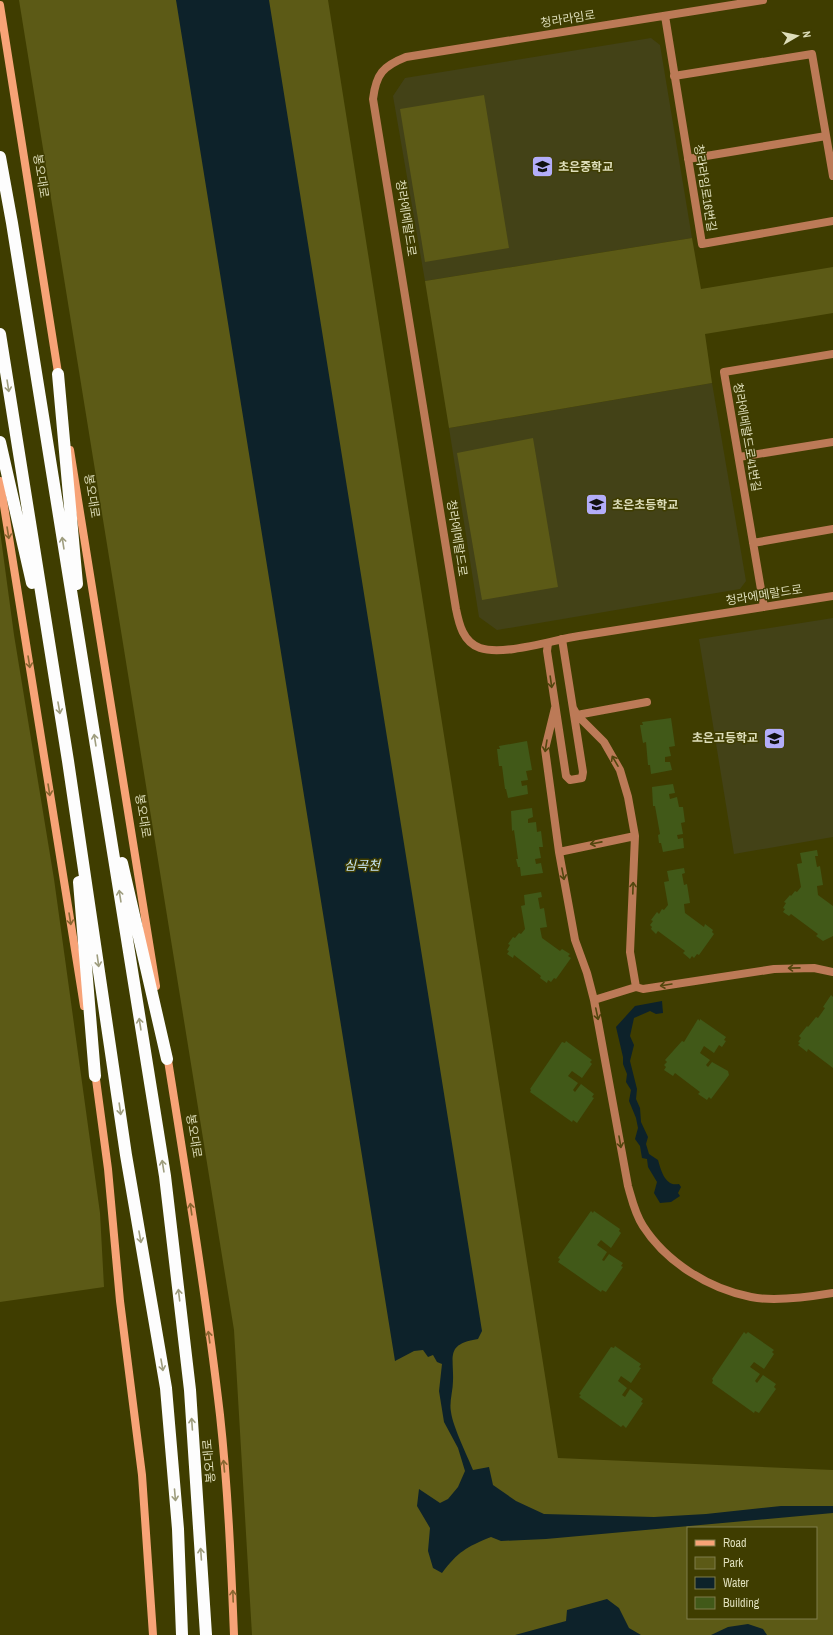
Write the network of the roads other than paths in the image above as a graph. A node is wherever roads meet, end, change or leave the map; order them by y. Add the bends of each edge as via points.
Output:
1 (763, 0) edge
2 (0, 5) edge
3 (665, 16) junction
4 (382, 72) joint
5 (674, 76) junction
6 (826, 136) junction
7 (0, 157) edge
8 (688, 159) junction
9 (833, 176) edge
10 (833, 221) edge
11 (0, 334) edge
12 (833, 354) edge
13 (58, 374) junction
14 (0, 442) edge
15 (833, 442) edge
16 (738, 457) junction
17 (0, 481) edge
18 (833, 529) edge
19 (753, 543) junction
20 (833, 596) edge
21 (764, 607) junction
22 (562, 639) junction
23 (548, 643) junction
24 (87, 691) junction
25 (56, 692) junction
26 (647, 702) dead end
27 (555, 708) junction
28 (575, 711) junction
29 (98, 758) junction
30 (68, 761) junction
31 (635, 836) junction
32 (559, 852) junction
33 (833, 972) edge
34 (636, 987) junction
35 (594, 1000) junction
36 (167, 1059) junction
37 (95, 1076) junction
38 (833, 1293) edge
39 (153, 1635) edge
40 (182, 1635) edge
41 (206, 1635) edge
42 (234, 1635) edge

1 - 3 street, 청라라임로
2 - 13 street, 봉오대로
3 - 4 street, 청라라임로 via 406,57 389,63
3 - 5 street, 청라라임로16번길
4 - 23 street, 청라에메랄드로 via 375,84 374,99 459,626 466,637 479,648 493,650
5 - 6 street via 812,54
5 - 8 street, 청라라임로16번길
6 - 8 street
6 - 9 street
24 -> 7 highway, 봉오대로
8 - 10 street, 청라라임로16번길 via 702,244
11 -> 25 highway
12 - 16 street, 청라에메랄드로41번길 via 724,372
13 - 24 highway
13 - 36 street, 봉오대로
14 - 25 highway
15 - 16 street
16 - 19 street, 청라에메랄드로41번길
17 -> 37 street
18 - 19 street
19 - 21 street, 청라에메랄드로41번길
20 - 21 street, 청라에메랄드로
21 - 22 street, 청라에메랄드로
22 - 23 street, 청라에메랄드로
22 - 28 street
23 -> 27 street via 546,651
29 -> 24 highway, 봉오대로
25 -> 30 highway
26 - 28 street
27 - 28 street via 566,776 570,780 582,778 583,772
27 -> 32 street via 545,749
31 -> 28 street via 620,770 604,742
29 - 36 highway
41 -> 29 highway, 봉오대로 via 190,1390 165,1176
30 - 37 highway
30 -> 40 highway via 126,1155 166,1388 178,1529
31 -> 32 street
34 -> 31 street via 630,952
32 -> 35 street via 575,940
33 -> 34 street via 814,968 774,969 643,989
34 - 35 street
35 -> 38 street via 628,1186 634,1209 655,1243 678,1263 710,1283 751,1297 814,1297
42 -> 36 street, 봉오대로 via 231,1549 220,1416 186,1173
37 - 39 street via 108,1169 120,1301 142,1475

